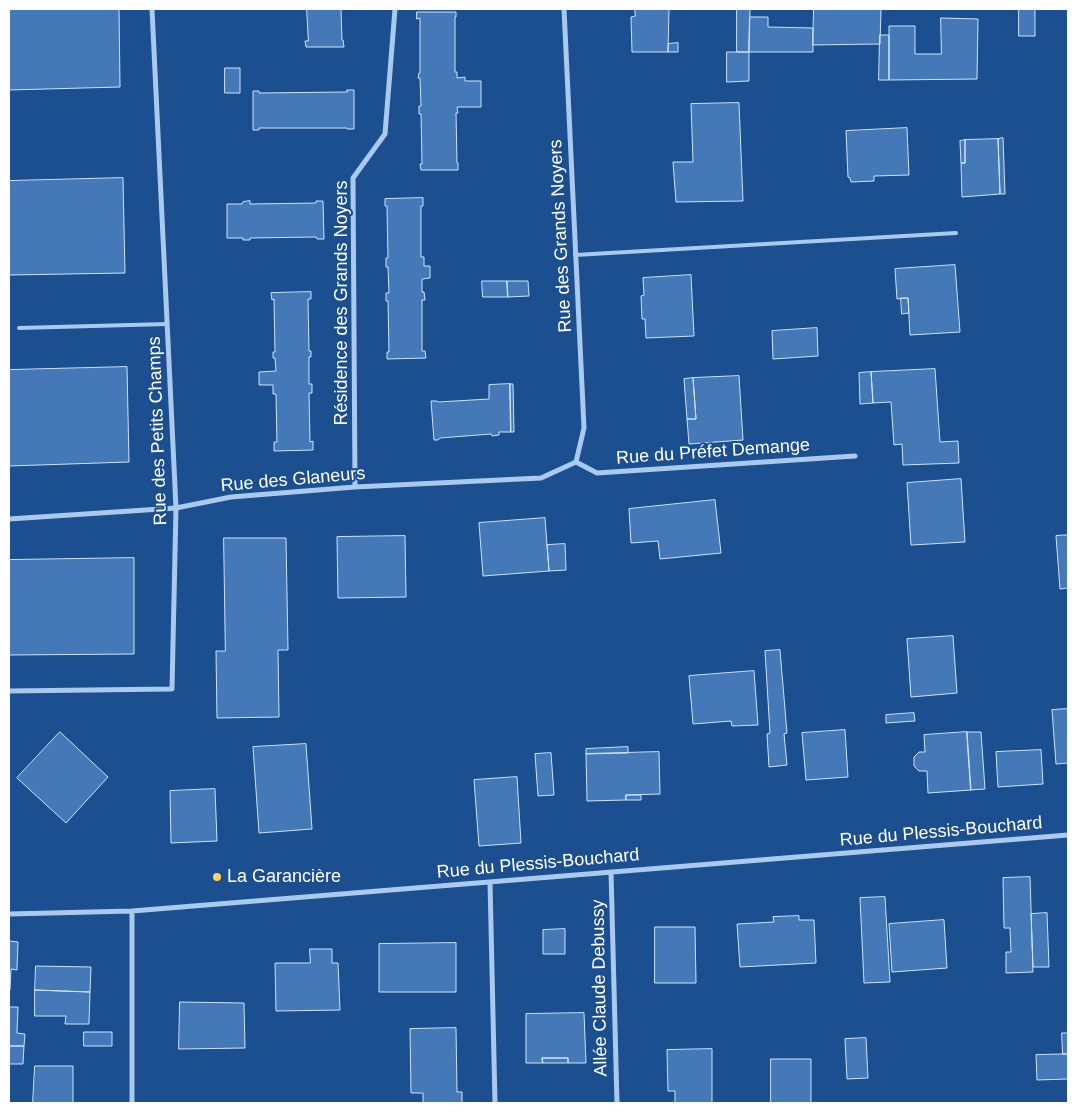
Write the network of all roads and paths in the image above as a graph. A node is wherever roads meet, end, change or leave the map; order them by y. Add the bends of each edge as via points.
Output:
1 (152, 9) edge
2 (395, 9) edge
3 (564, 9) edge
4 (956, 233) dead end
5 (575, 255) junction
6 (167, 324) junction
7 (19, 328) dead end
8 (855, 456) dead end
9 (576, 462) junction
10 (355, 487) junction
11 (176, 508) junction
12 (9, 519) edge
13 (9, 691) edge
14 (1068, 835) edge
15 (611, 872) junction
16 (490, 882) junction
17 (132, 911) junction
18 (9, 914) edge
19 (132, 1103) edge
20 (495, 1103) edge
21 (617, 1103) edge

1 - 6 street, Rue des Petits Champs
2 - 10 street, Résidence des Grands Noyers via 385,134 353,178
3 - 5 street, Rue des Grands Noyers
4 - 5 lane
5 - 9 street, Rue des Grands Noyers via 584,428
6 - 7 lane
6 - 11 street, Rue des Petits Champs
8 - 9 street, Rue du Préfet Demange via 597,473
9 - 10 street, Rue des Glaneurs via 541,478
10 - 11 street, Rue des Glaneurs via 231,497
11 - 12 street, Rue des Glaneurs
11 - 13 street, Rue des Petits Champs via 172,689
14 - 15 street, Rue du Plessis-Bouchard
15 - 16 street, Rue du Plessis-Bouchard
15 - 21 street, Allée Claude Debussy
16 - 17 street, Rue du Plessis-Bouchard
16 - 20 street
17 - 18 street, Rue du Plessis-Bouchard
17 - 19 street

